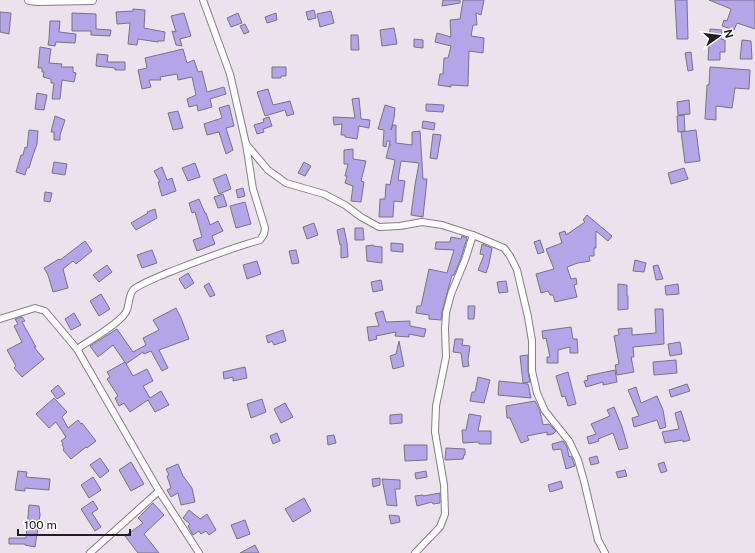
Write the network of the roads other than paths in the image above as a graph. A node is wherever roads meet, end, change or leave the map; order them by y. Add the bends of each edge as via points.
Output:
1 (29, 0) edge
2 (92, 0) edge
3 (203, 0) edge
4 (246, 144) junction
5 (473, 235) junction
6 (0, 319) edge
7 (77, 349) junction
8 (158, 491) junction
9 (90, 553) edge
10 (199, 553) edge
11 (415, 553) edge
12 (605, 553) edge

1 - 2 street
3 - 4 street via 230,74
4 - 5 street via 268,170 286,183 324,194 379,227 422,222 442,225
4 - 7 street via 253,190 265,228 260,240 194,262 148,281 132,291 126,313
5 - 11 street via 446,313 446,357 436,406 435,432 444,485 445,514 440,527
5 - 12 street via 504,248 517,270 532,341 532,371 537,392 545,411 569,441 578,460 598,540
6 - 7 street via 35,308 45,310
7 - 8 street
8 - 9 street
8 - 10 street

